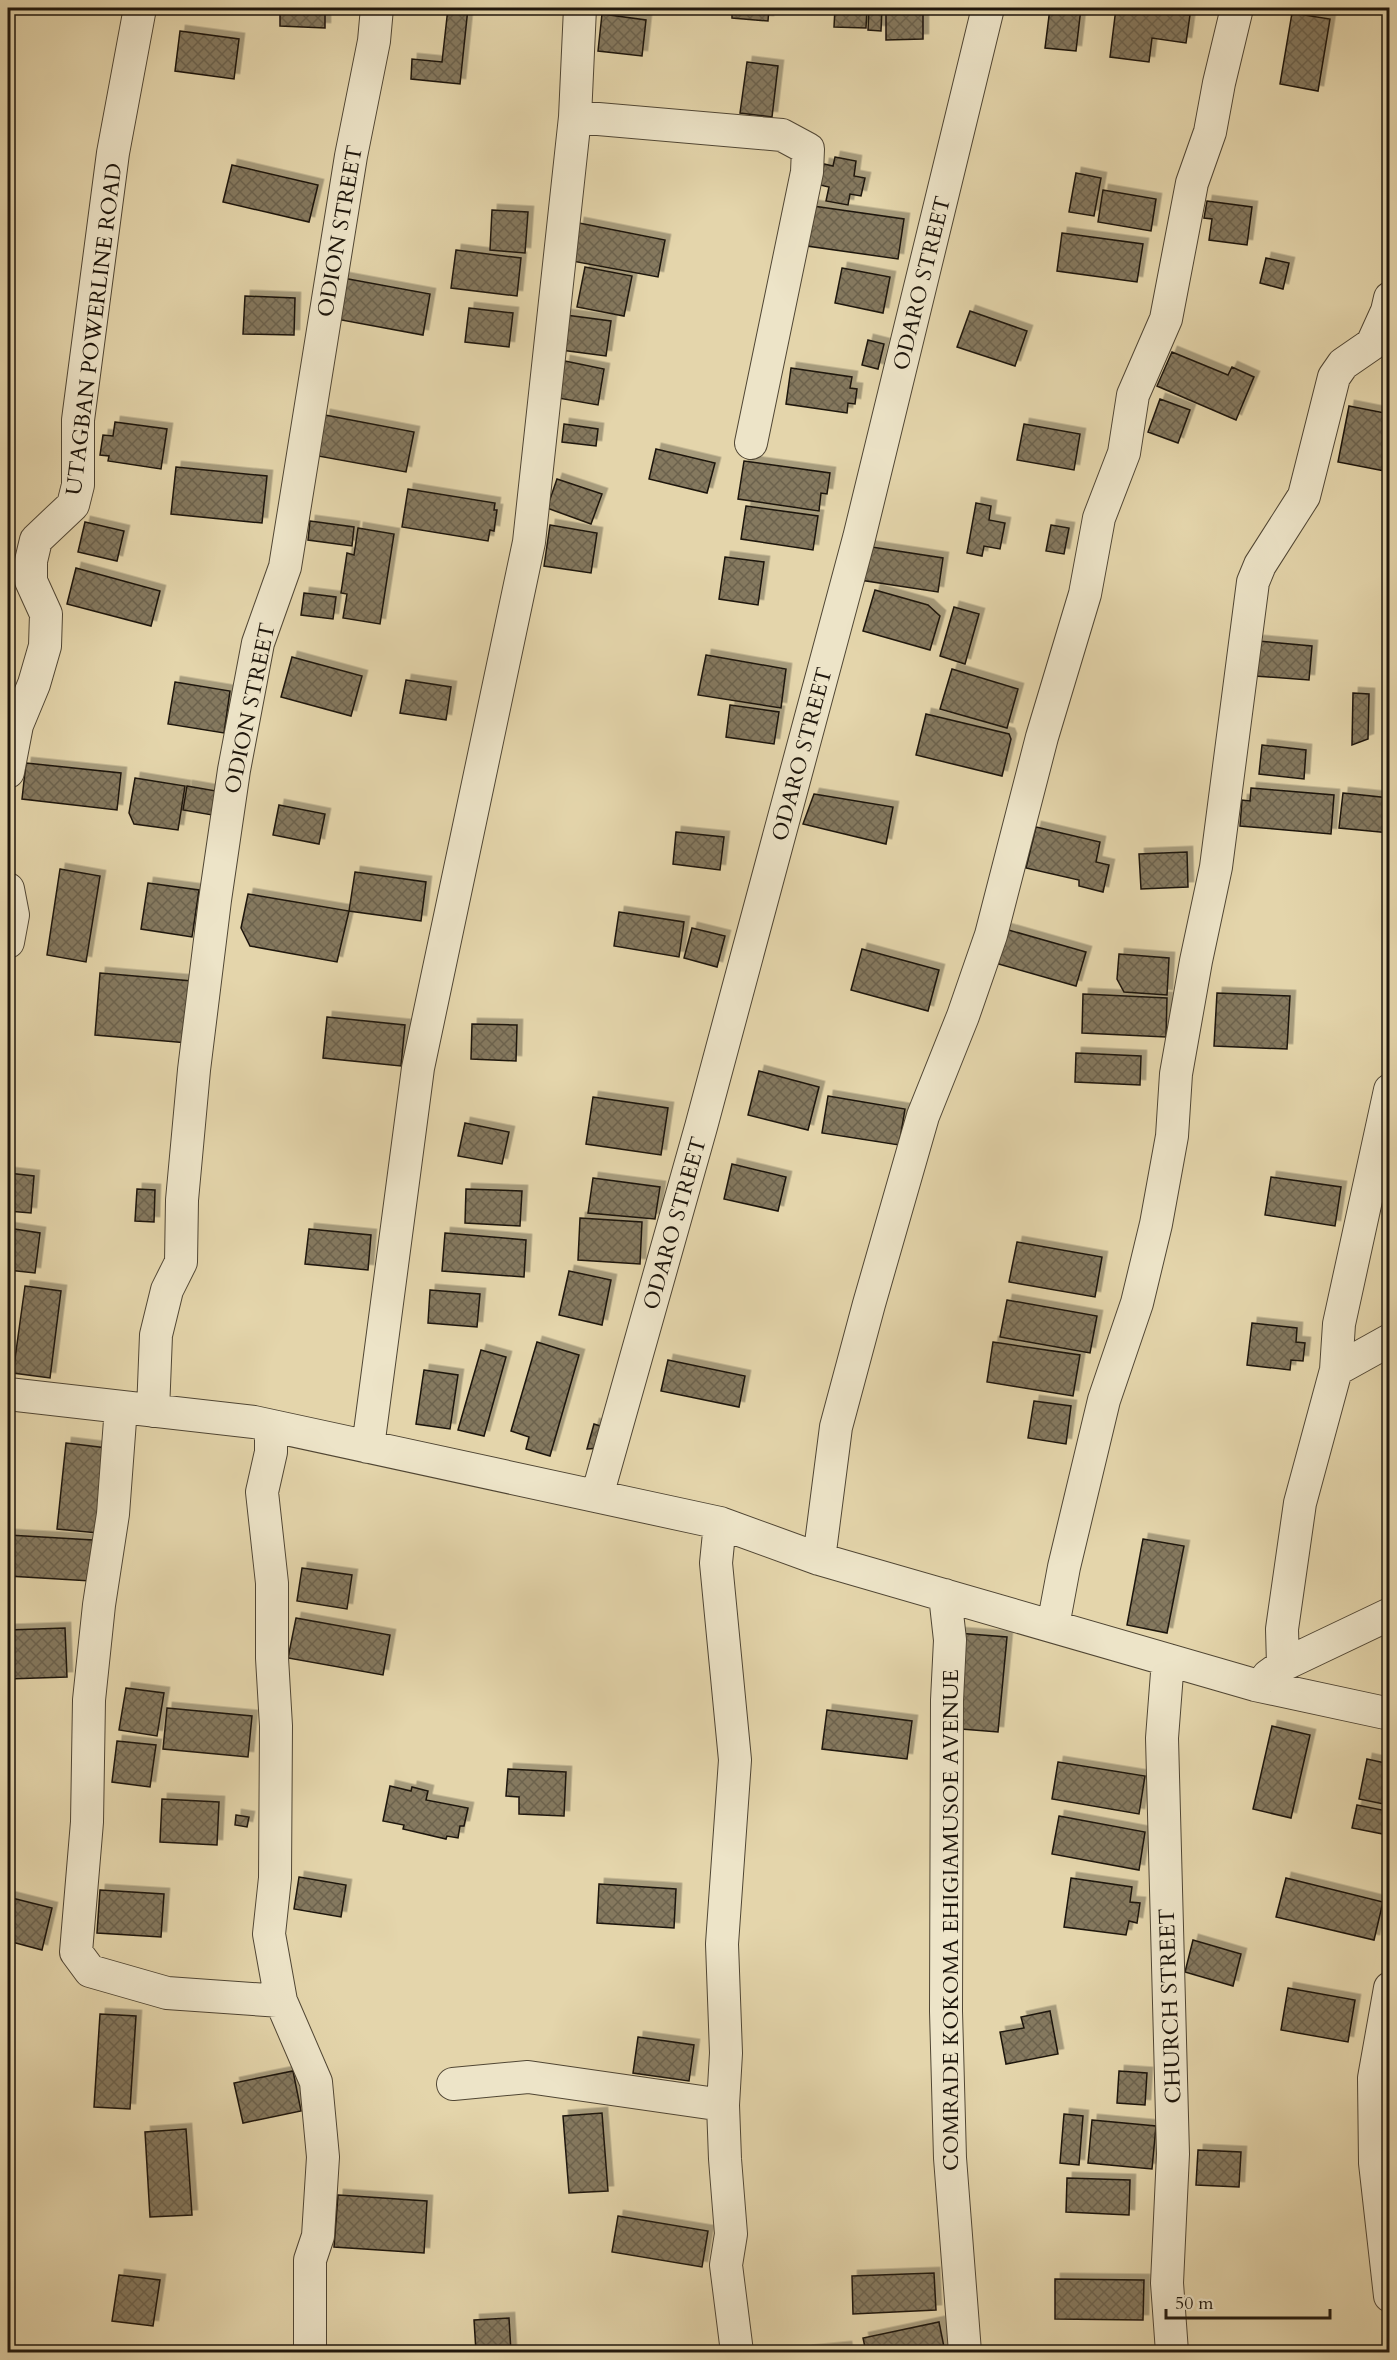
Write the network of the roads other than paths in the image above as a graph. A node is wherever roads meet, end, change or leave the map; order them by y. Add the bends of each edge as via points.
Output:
1 (140, 8) edge
2 (377, 8) edge
3 (580, 8) edge
4 (988, 8) edge
5 (1237, 8) edge
6 (575, 117) junction
7 (1389, 298) edge
8 (751, 443) dead end
9 (8, 772) edge
10 (8, 889) edge
11 (8, 942) edge
12 (1389, 1090) edge
13 (1389, 1340) edge
14 (1336, 1370) junction
15 (8, 1394) edge
16 (121, 1407) junction
17 (153, 1411) junction
18 (271, 1426) junction
19 (368, 1447) junction
20 (597, 1496) junction
21 (720, 1523) junction
22 (819, 1559) junction
23 (945, 1595) junction
24 (1389, 1614) edge
25 (1053, 1626) junction
26 (1168, 1660) junction
27 (1284, 1665) junction
28 (1255, 1685) junction
29 (1389, 1714) edge
30 (1389, 1988) edge
31 (281, 2001) junction
32 (453, 2085) dead end
33 (723, 2105) junction
34 (1389, 2296) edge
35 (310, 2352) edge
36 (737, 2352) edge
37 (964, 2352) edge
38 (1172, 2352) edge

1 - 9 street, UTAGBAN POWERLINE ROAD via 113,153 90,327 78,420 78,485 73,505 36,540 31,581 46,614 45,646 17,725
2 - 17 street, ODION STREET via 285,567 258,643 234,770 194,1070 182,1200 181,1262 167,1290 156,1335
3 - 6 street
4 - 20 street, ODARO STREET via 855,549 707,1104
5 - 22 street via 1210,132 1192,183 1166,319 1133,395 1124,453 1099,518 1085,594 1042,737 992,935 923,1116 866,1315 836,1427
6 - 8 street via 782,135 808,149 807,171
6 - 19 street via 529,542 418,1068
7 - 25 street via 1372,344 1343,364 1334,377 1304,496 1253,582 1216,867 1176,1074 1172,1137 1156,1224 1137,1303 1104,1400
10 - 11 street via 13,915
12 - 14 street via 1339,1324
13 - 14 street
14 - 27 street via 1300,1503 1282,1629
15 - 16 street
16 - 17 street
16 - 31 street via 89,1700 87,1822 76,1952 90,1971 167,1993
17 - 18 street
18 - 19 street
18 - 31 street via 271,1452 262,1492 272,1583 276,1726 275,1878 269,1934
19 - 20 street
20 - 21 street
21 - 22 street
21 - 33 street via 716,1563 735,1760 722,1944 726,2053
22 - 23 street
23 - 25 street
23 - 37 street, COMRADE KOKOMA EHIGIAMUSOE AVENUE via 950,1640 946,2011 950,2158
24 - 27 street
25 - 26 street
26 - 28 street
26 - 38 street, CHURCH STREET via 1162,1738 1173,2154 1167,2283
27 - 28 street
28 - 29 street
30 - 34 street via 1374,2078 1375,2163
31 - 35 street via 316,2082 323,2157 318,2236 310,2260
32 - 33 street via 528,2077
33 - 36 street via 731,2234 726,2265

